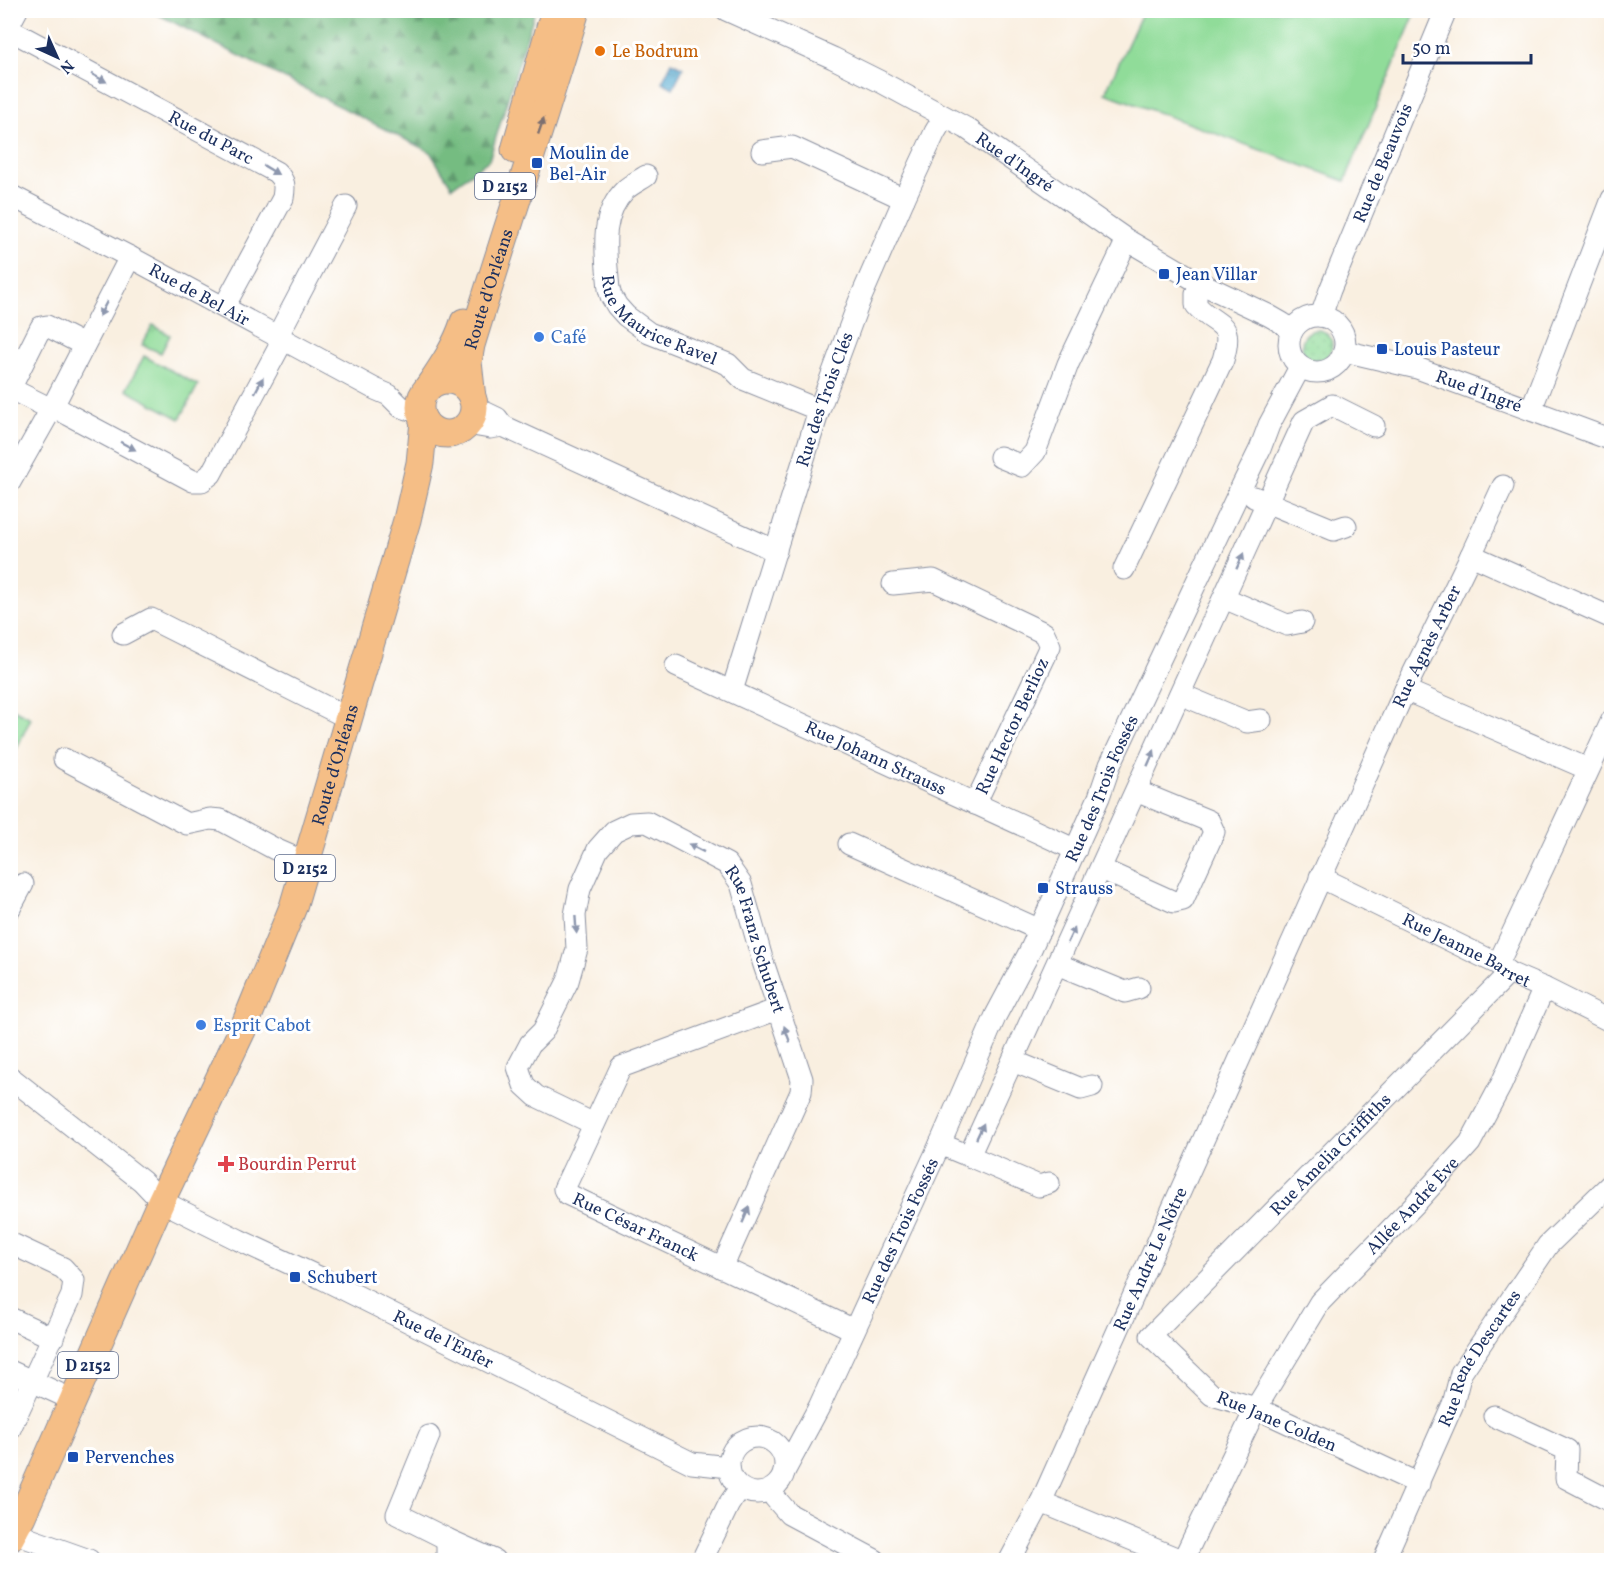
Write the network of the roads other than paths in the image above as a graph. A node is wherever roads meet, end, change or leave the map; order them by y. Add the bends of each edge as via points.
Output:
1 (17, 10) edge
2 (555, 10) edge
3 (576, 10) edge
4 (726, 10) edge
5 (1446, 10) edge
6 (10, 22) edge
7 (10, 30) edge
8 (944, 117) junction
9 (762, 151) dead end
10 (646, 176) dead end
11 (10, 195) edge
12 (904, 199) junction
13 (1611, 199) edge
14 (346, 206) dead end
15 (1127, 240) junction
16 (130, 256) junction
17 (1200, 283) junction
18 (224, 307) junction
19 (1321, 316) junction
20 (1292, 331) junction
21 (280, 339) junction
22 (84, 345) junction
23 (1344, 351) junction
24 (1299, 367) junction
25 (424, 404) junction
26 (52, 407) junction
27 (819, 410) junction
28 (1531, 410) junction
29 (467, 415) junction
30 (1374, 426) dead end
31 (1611, 441) edge
32 (1000, 457) dead end
33 (10, 482) edge
34 (1503, 486) dead end
35 (1240, 490) junction
36 (1267, 502) junction
37 (407, 520) junction
38 (1346, 526) dead end
39 (776, 551) junction
40 (1471, 555) junction
41 (1124, 569) dead end
42 (893, 584) dead end
43 (1224, 598) junction
44 (1611, 618) edge
45 (1302, 622) dead end
46 (123, 634) dead end
47 (676, 666) dead end
48 (1405, 690) junction
49 (732, 691) junction
50 (1180, 694) junction
51 (348, 718) junction
52 (1261, 720) dead end
53 (1611, 720) edge
54 (64, 759) dead end
55 (1588, 769) junction
56 (1136, 791) junction
57 (975, 804) junction
58 (849, 844) dead end
59 (1076, 850) junction
60 (307, 863) junction
61 (1101, 869) junction
62 (1320, 877) junction
63 (23, 884) dead end
64 (10, 908) edge
65 (1040, 930) junction
66 (1058, 964) junction
67 (1504, 968) junction
68 (1139, 988) dead end
69 (1544, 988) junction
70 (778, 1009) junction
71 (1611, 1022) edge
72 (1013, 1061) junction
73 (10, 1077) edge
74 (1092, 1086) dead end
75 (594, 1124) junction
76 (940, 1144) junction
77 (969, 1156) junction
78 (1049, 1183) dead end
79 (1611, 1183) edge
80 (160, 1201) junction
81 (10, 1243) edge
82 (722, 1268) junction
83 (10, 1318) edge
84 (854, 1330) junction
85 (1151, 1336) joint
86 (53, 1338) junction
87 (10, 1371) edge
88 (32, 1381) junction
89 (73, 1400) junction
90 (819, 1407) junction
91 (1256, 1408) junction
92 (1494, 1416) dead end
93 (10, 1429) edge
94 (429, 1436) dead end
95 (765, 1438) junction
96 (729, 1467) junction
97 (784, 1472) junction
98 (1419, 1484) junction
99 (740, 1488) junction
100 (771, 1490) junction
101 (1041, 1502) junction
102 (1611, 1502) edge
103 (12, 1534) edge
104 (447, 1539) junction
105 (13, 1560) edge
106 (89, 1560) edge
107 (449, 1560) edge
108 (494, 1560) edge
109 (702, 1560) edge
110 (875, 1560) edge
111 (1010, 1560) edge
112 (1182, 1560) edge
113 (1384, 1560) edge

1 - 6 street
2 - 25 main road, Route d'Orléans / D 2152 via 459,339
29 -> 3 main road, Route d'Orléans / D 2152 via 471,345
4 - 8 street, Rue d'Ingré via 843,63
5 - 19 street, Rue de Beauvois
7 -> 18 street, Rue du Parc via 283,179 283,198
8 - 12 street, Rue des Trois Clés
8 - 15 street, Rue d'Ingré via 966,128
9 - 12 street via 792,147
10 - 27 street, Rue Maurice Ravel via 626,189 606,224 609,289 617,306 649,333 728,364 743,379
11 - 16 street, Rue de Bel Air
12 - 27 street, Rue des Trois Clés via 859,302
13 - 28 street
14 - 21 street
15 - 17 street, Rue d'Ingré
15 - 32 street via 1068,364 1035,452 1022,466
16 - 18 street, Rue de Bel Air
16 -> 22 street
17 - 20 street, Rue d'Ingré via 1268,315
17 - 41 street via 1196,305 1226,331 1226,349
18 - 21 street, Rue de Bel Air
19 - 20 street via 1304,319
19 - 23 street via 1337,325 1345,342
20 - 24 street via 1288,346
21 - 25 street, Rue de Bel Air via 389,395 401,407
26 -> 21 street via 194,481 202,481 211,474
22 - 26 street
22 - 26 street via 47,326 41,327 12,385 15,391
23 - 24 street via 1341,359 1326,371 1308,372
23 - 28 street, Rue d'Ingré via 1417,368
24 - 35 street, Rue des Trois Fossés
25 - 29 main road via 430,427 445,434
25 - 29 main road via 434,383 453,380 468,390
25 - 37 main road, Route d'Orléans / D 2152 via 420,463
26 - 33 street
27 - 39 street, Rue des Trois Clés
28 - 31 street, Rue d'Ingré
29 - 37 main road, Route d'Orléans / D 2152 via 431,466
29 - 39 street via 497,418 502,426
30 - 36 street via 1332,405 1304,421
34 - 40 street, Rue Agnès Arber
35 - 36 street
35 - 59 street, Rue des Trois Fossés via 1110,765
36 - 38 street via 1334,530
43 -> 36 street
37 - 51 main road, Route d'Orléans / D 2152
39 - 49 street, Rue des Trois Clés
40 - 44 street
40 - 48 street, Rue Agnès Arber
42 - 57 street, Rue Hector Berlioz via 933,580 1044,633 1050,646
43 - 45 street via 1287,625
43 - 50 street
46 - 51 street via 151,619
47 - 49 street, Rue Johann Strauss
48 - 55 street
48 - 62 street, Rue Agnès Arber
49 - 57 street, Rue Johann Strauss
50 - 52 street via 1247,722
56 -> 50 street
51 - 60 main road, Route d'Orléans / D 2152
53 - 55 street
54 - 60 street via 188,824 221,820
55 - 67 street
56 - 61 street
56 - 61 street via 1209,821 1214,832 1183,900 1174,902
57 - 59 street, Rue Johann Strauss
58 - 65 street
59 - 65 street, Rue des Trois Fossés
60 - 80 main road, Route d'Orléans / D 2152 via 254,1003
66 -> 61 street
62 - 67 street, Rue Jeanne Barret
62 - 101 street, Rue André Le Nôtre
63 - 64 street
65 - 76 street, Rue des Trois Fossés via 996,1015
66 - 68 street via 1125,992
66 - 72 street
67 - 69 street, Rue Jeanne Barret
67 - 85 street, Rue Amelia Griffiths
69 - 71 street, Rue Jeanne Barret
69 - 91 street, Allée André Eve via 1470,1143 1320,1302
70 - 75 street, Rue César Franck via 621,1067
70 -> 75 street, Rue Franz Schubert via 741,884 727,864 647,822 631,823 614,831 598,849 580,890 575,915 578,949 568,981 543,1031 530,1044 518,1067 524,1085 536,1096
82 -> 70 street, Rue Franz Schubert via 801,1092 802,1079
72 - 74 street via 1081,1089
77 -> 72 street
73 - 80 street via 142,1181
75 - 82 street, Rue César Franck via 564,1189 567,1194
76 - 77 street
76 - 84 street, Rue des Trois Fossés
77 - 78 street via 1039,1186
79 - 98 street, Rue René Descartes via 1548,1245 1461,1373 1453,1404
80 - 89 main road, D 2152
80 - 96 street, Rue de l'Enfer via 692,1463
81 - 86 street via 63,1268 74,1280 72,1295
82 - 84 street, Rue César Franck
83 - 86 street
84 - 90 street, Rue des Trois Fossés
85 - 91 street, Rue Jane Colden via 1212,1395
86 - 88 street
87 - 88 street
88 - 89 street
88 - 93 street
89 - 103 main road, D 2152
90 - 95 street, Rue des Trois Fossés via 796,1427
90 - 97 street, Rue des Trois Fossés
91 - 98 street, Rue Jane Colden
91 - 112 street
92 - 102 street via 1567,1450 1566,1478
94 - 104 street via 397,1514
95 - 96 street via 742,1441 734,1449
95 - 97 street via 781,1450
96 - 99 street
97 - 100 street
98 - 113 street, Rue René Descartes
99 - 100 street via 750,1493
99 - 109 street
100 - 110 street via 789,1514
101 - 111 street, Rue André Le Nôtre
101 - 112 street
103 - 105 main road
103 - 106 street
104 - 107 street
104 - 108 street

